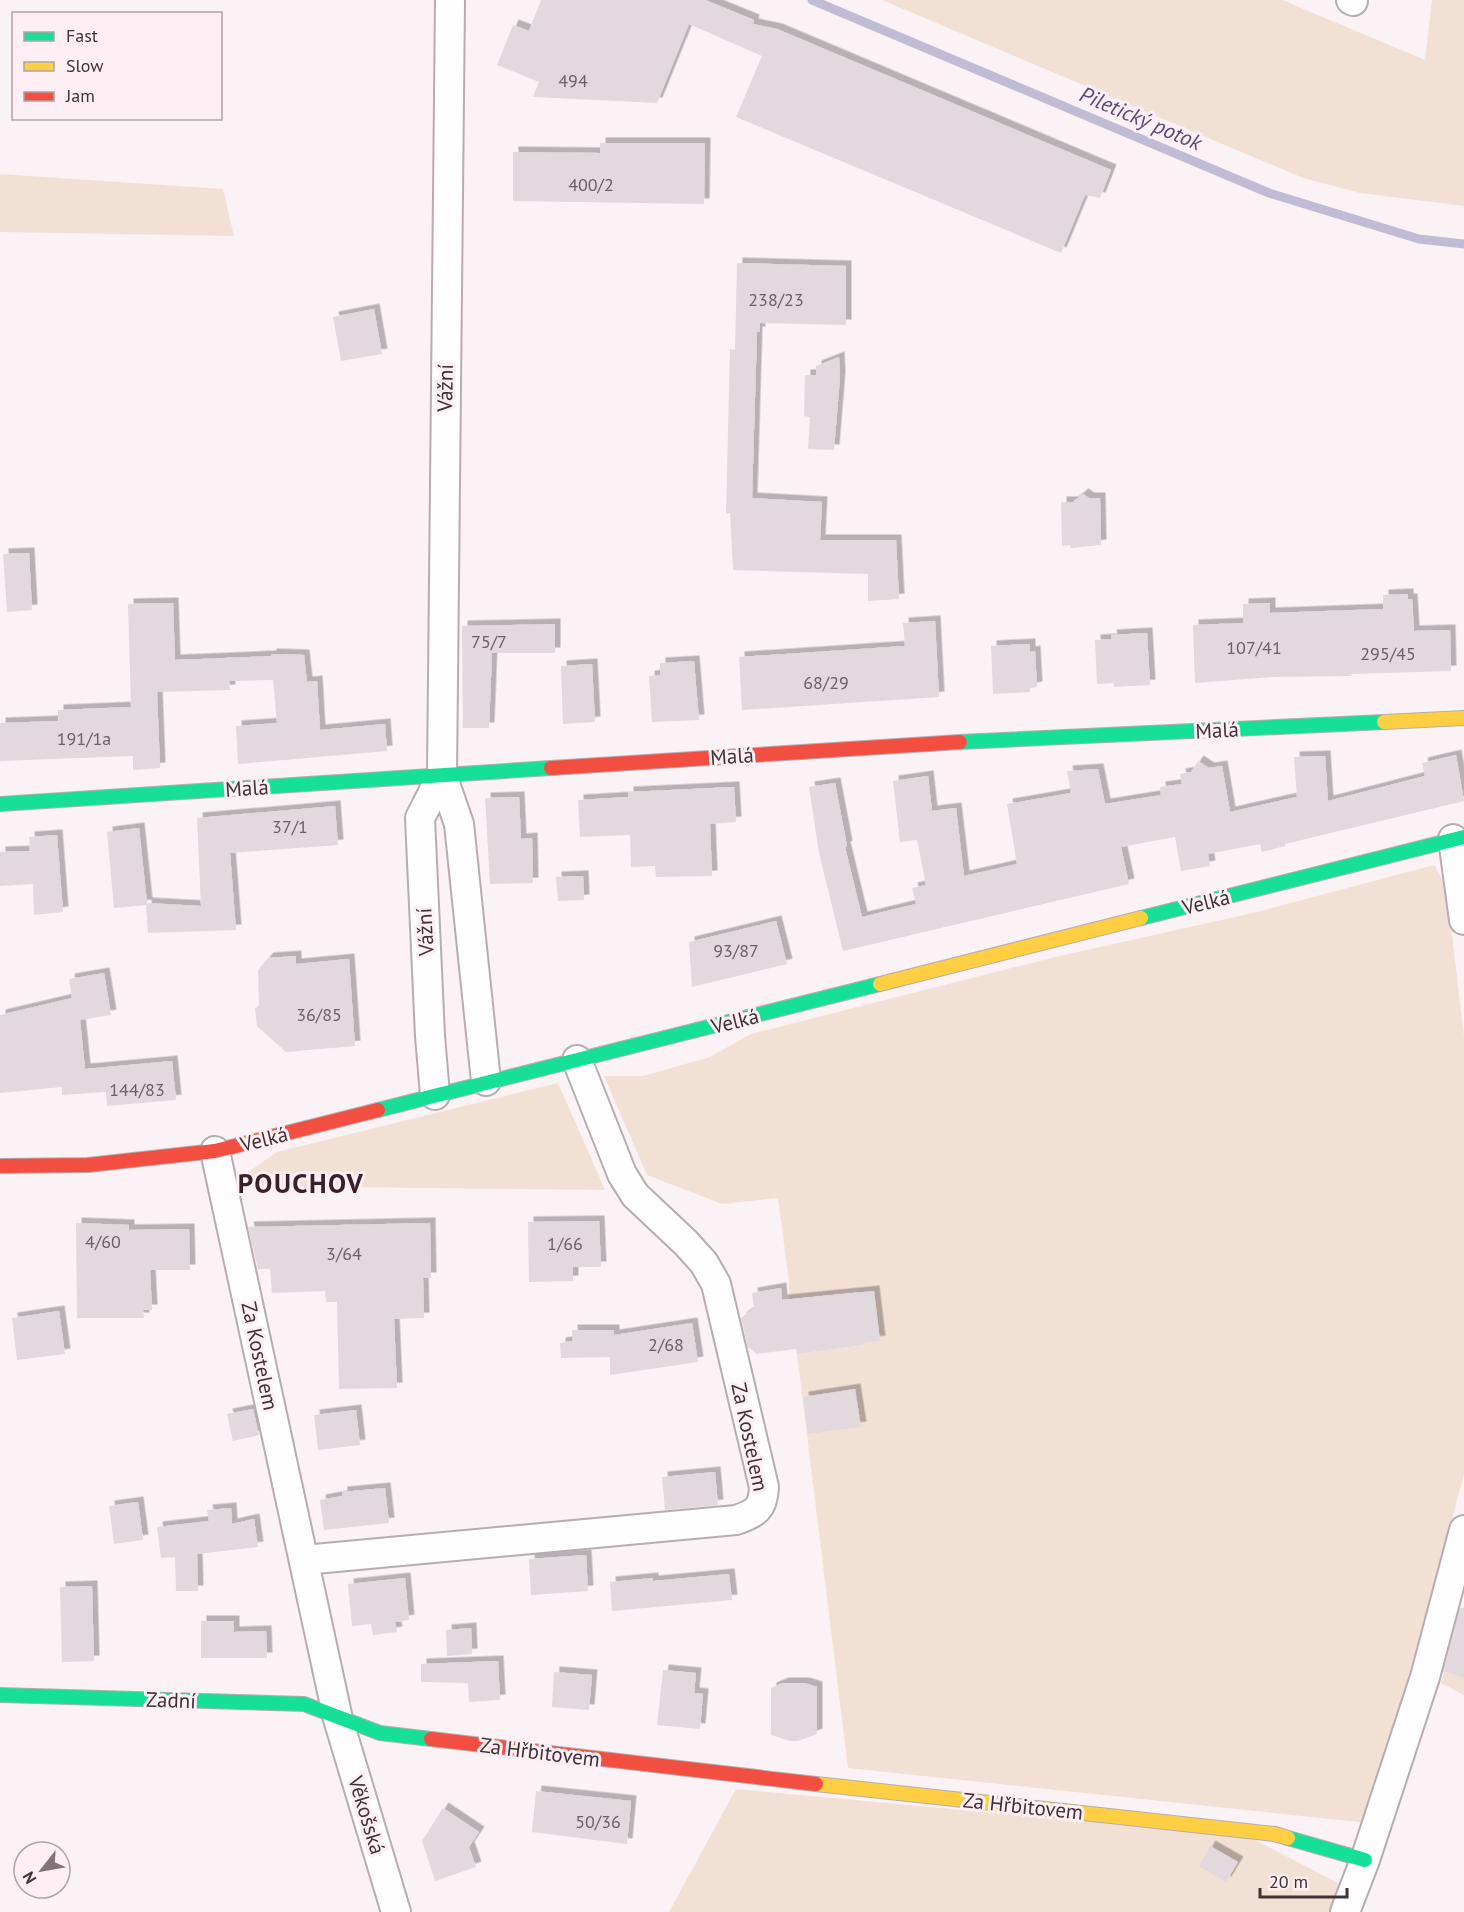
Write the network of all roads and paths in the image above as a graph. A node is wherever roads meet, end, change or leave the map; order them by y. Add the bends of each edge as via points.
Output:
1 (450, 0) edge
2 (1464, 718) edge
3 (442, 775) junction
4 (0, 804) edge
5 (1459, 838) edge
6 (1464, 920) edge
7 (577, 1060) junction
8 (486, 1082) junction
9 (435, 1095) junction
10 (215, 1151) junction
11 (0, 1166) edge
12 (1464, 1530) edge
13 (304, 1560) junction
14 (0, 1695) edge
15 (338, 1719) junction
16 (1365, 1860) junction
17 (396, 1912) edge
18 (1345, 1912) edge

1 - 3 street, Vážní
2 - 3 street, Malá via 895,745
3 - 4 street, Malá
3 - 8 street, Vážní via 459,824
3 - 9 street, Vážní via 420,818
5 - 6 street
5 - 7 street, Velká
7 - 8 street, Velká
7 - 13 street, Za Kostelem via 622,1174 635,1195 686,1243 716,1284 764,1487 763,1502 758,1509 736,1520
8 - 9 street, Velká
9 - 10 street, Velká
10 - 11 street, Velká via 88,1165
10 - 13 street, Za Kostelem
12 - 16 street via 1425,1677
13 - 15 street, Za Kostelem
14 - 15 street, Zadní via 304,1704
15 - 16 street, Za Hřbitovem via 380,1734 1275,1834
15 - 17 street, Věkošská
16 - 18 street

